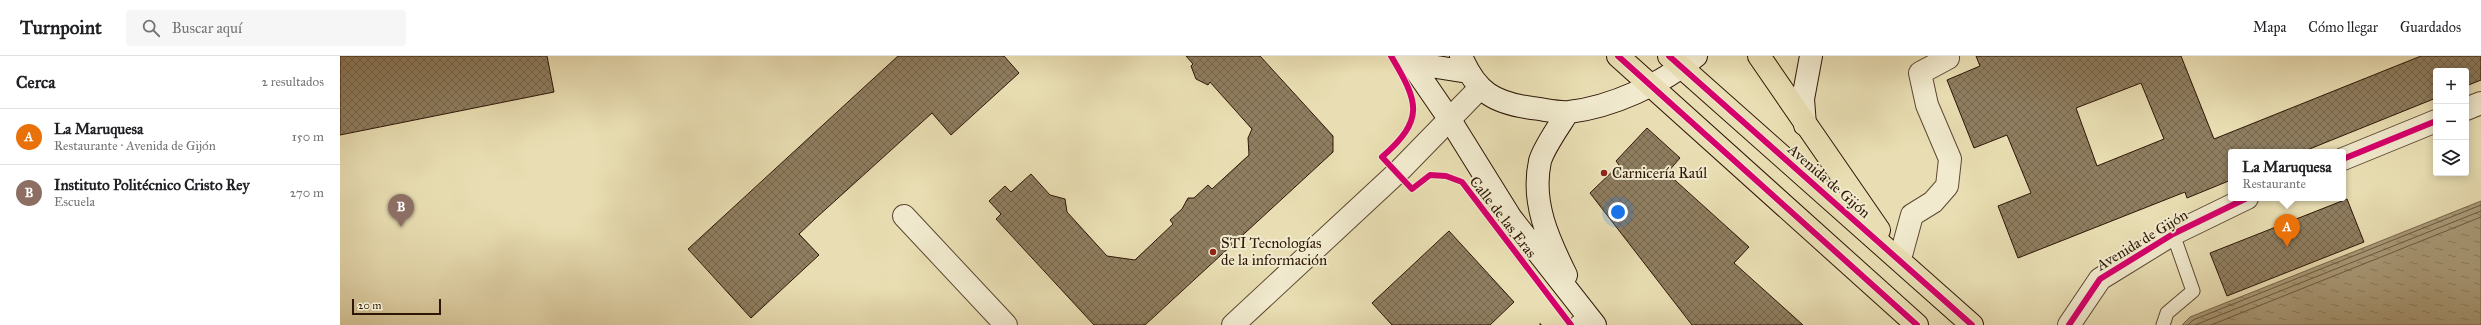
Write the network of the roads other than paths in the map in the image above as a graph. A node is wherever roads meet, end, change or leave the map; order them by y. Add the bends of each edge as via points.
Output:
1 (1618, 56) edge
2 (1759, 56) edge
3 (1811, 56) edge
4 (1948, 58) dead end
5 (1408, 59) edge
6 (1682, 60) edge
7 (1470, 72) edge
8 (1650, 84) junction
9 (2481, 103) edge
10 (2469, 108) edge
11 (1568, 112) junction
12 (1450, 120) junction
13 (2433, 122) edge
14 (1805, 125) junction
15 (2346, 158) edge
16 (2241, 201) edge
17 (904, 216) dead end
18 (2173, 234) junction
19 (1900, 259) junction
20 (1584, 318) edge
21 (1238, 323) edge
22 (1006, 325) edge
23 (1917, 325) edge
24 (1972, 325) edge
25 (2069, 325) edge
26 (2163, 325) edge

1 - 8 highway
2 - 14 highway
3 - 14 street via 1803,99
4 - 19 street via 1920,73 1927,105 1950,159 1947,186 1933,202 1912,215
5 - 7 street
5 - 12 street, Calle de las Eras
6 - 8 street
6 - 19 highway, Avenida de Gijón
7 - 11 street via 1497,101
7 - 12 street
8 - 11 street via 1613,101
8 - 23 highway
9 - 10 street
11 - 20 street via 1540,160 1538,203 1546,232
12 - 20 street, Calle de las Eras via 1511,218
12 - 21 street
13 - 15 street
14 - 19 highway
16 - 18 street, Avenida de Gijón
17 - 22 street
18 - 25 street, Avenida de Gijón via 2100,279
18 - 26 lane via 2193,291 2167,313
19 - 24 highway, Avenida de Gijón

